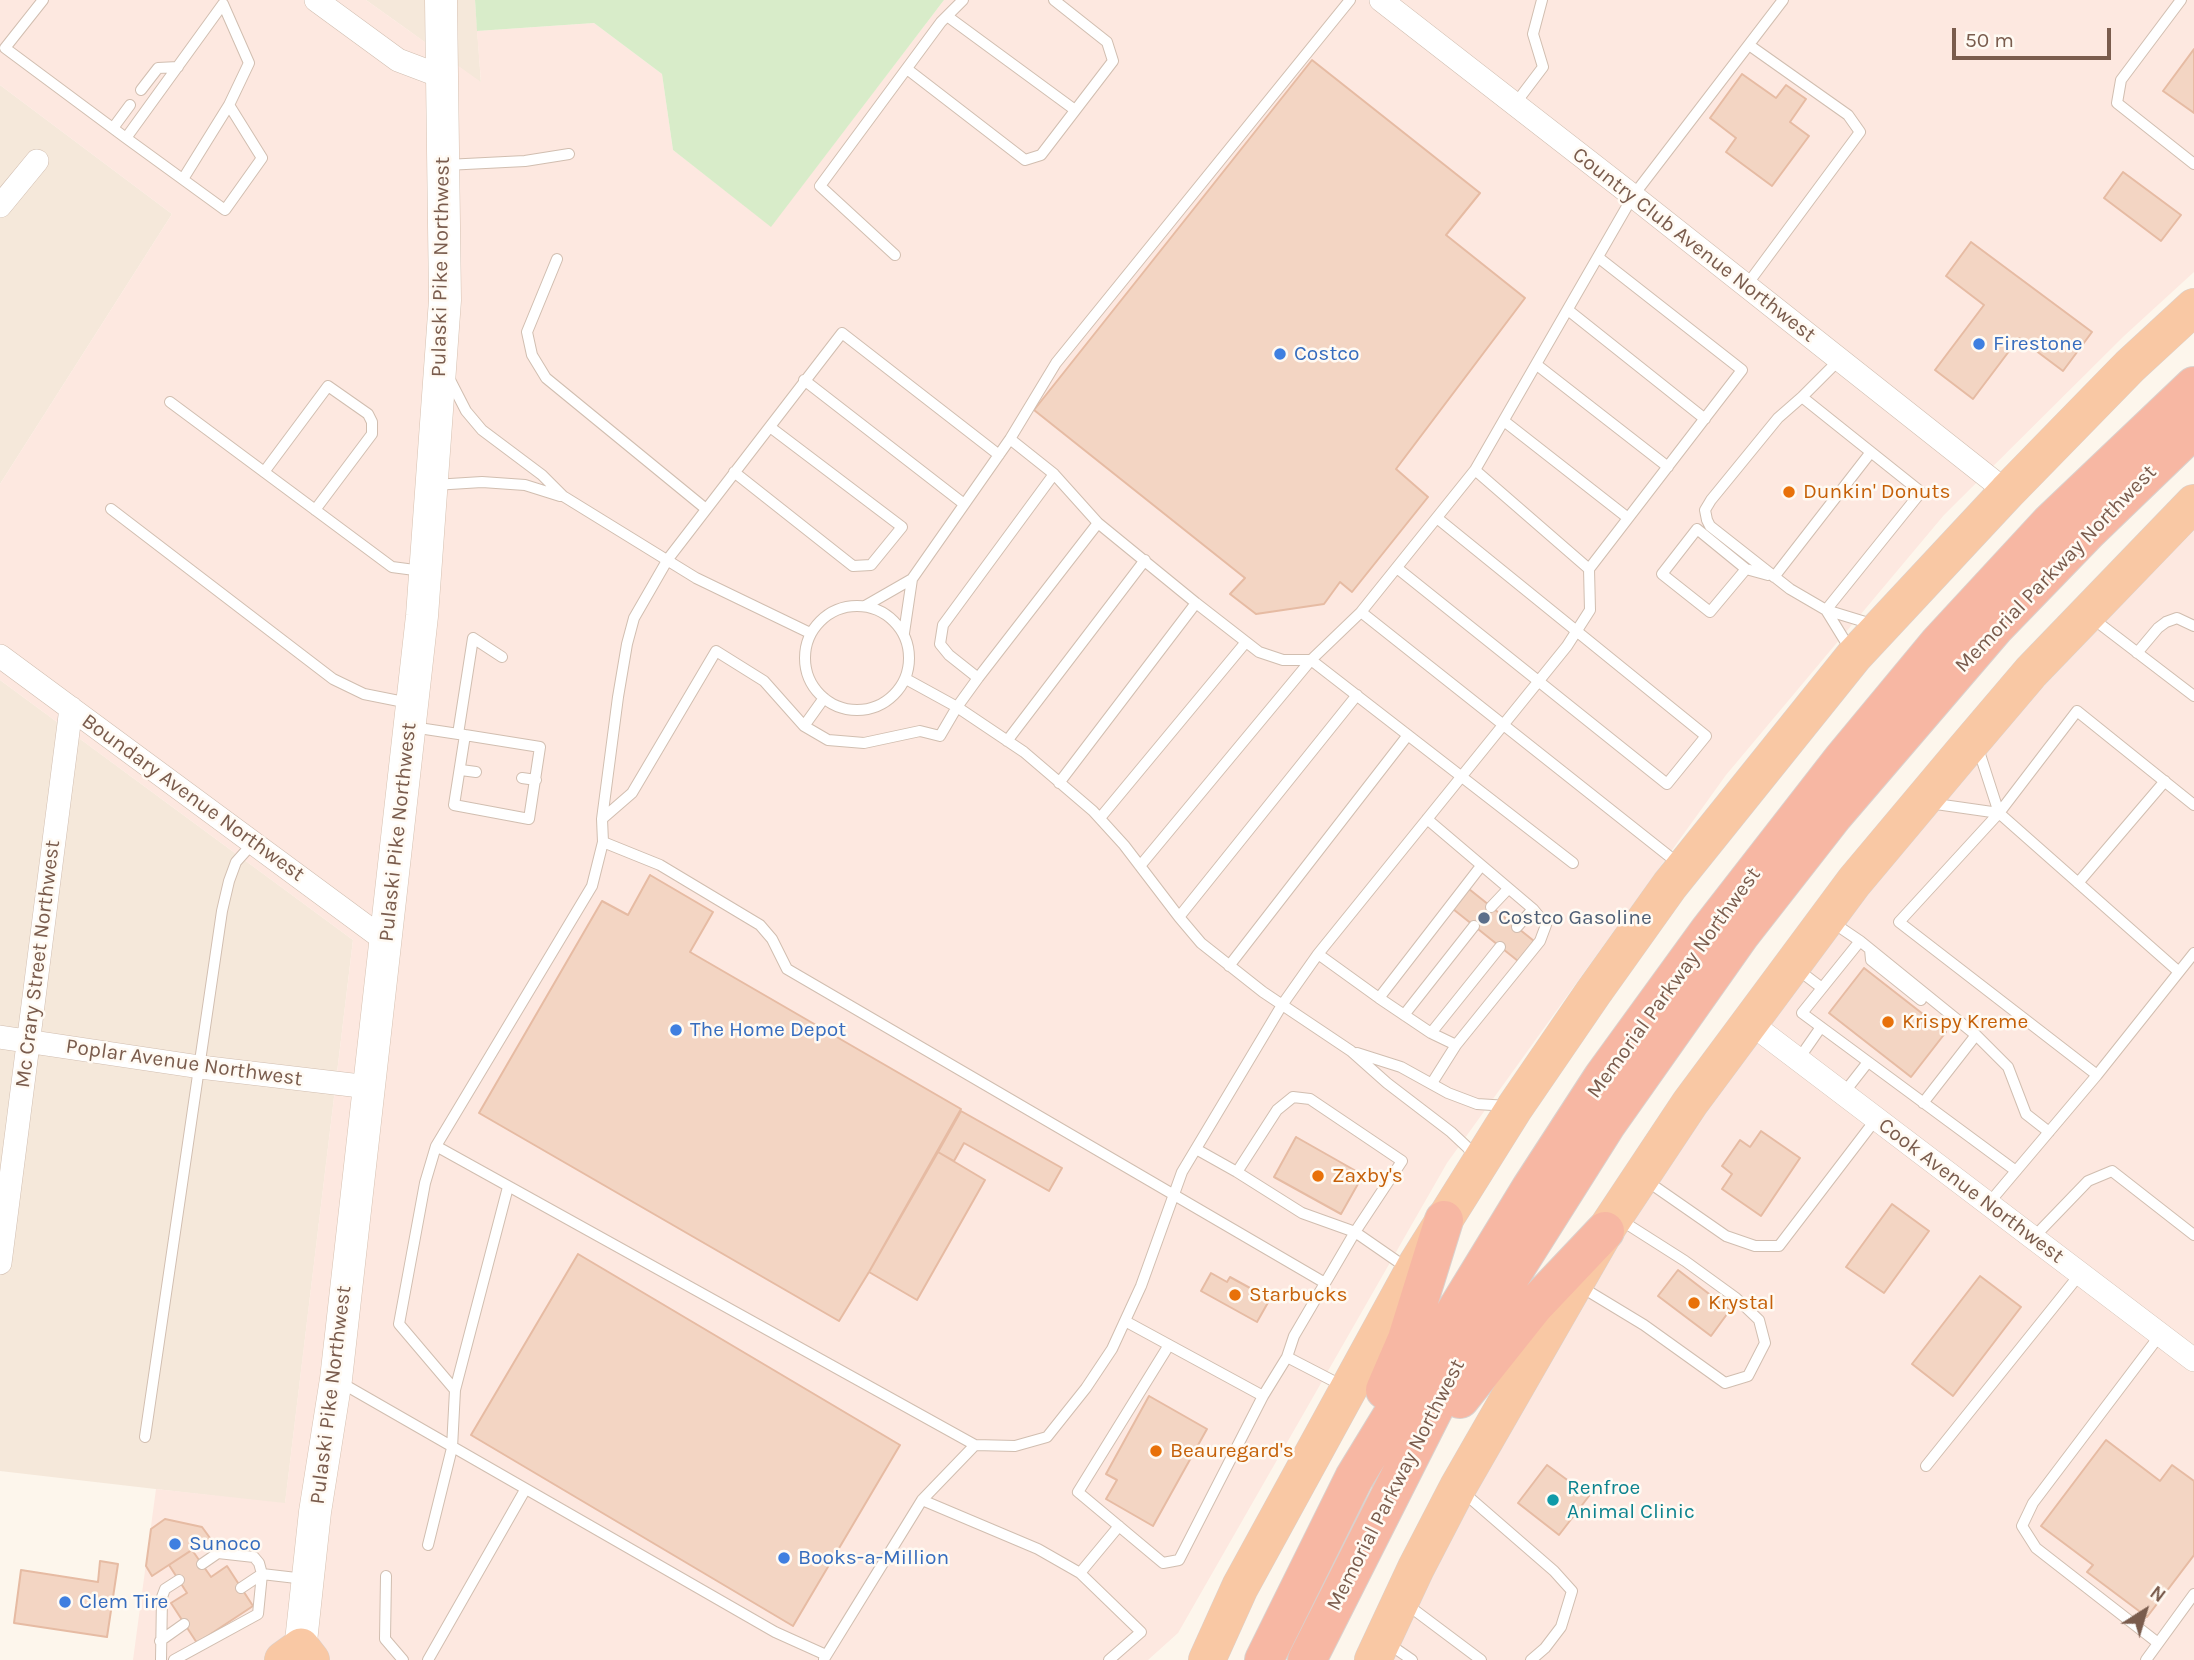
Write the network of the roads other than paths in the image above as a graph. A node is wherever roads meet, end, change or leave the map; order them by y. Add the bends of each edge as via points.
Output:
1 (43, 0) edge
2 (316, 0) edge
3 (442, 0) edge
4 (963, 0) edge
5 (1054, 0) edge
6 (1350, 0) edge
7 (1381, 0) edge
8 (1542, 0) edge
9 (1783, 0) edge
10 (2181, 0) edge
11 (225, 2) edge
12 (947, 16) junction
13 (1749, 45) junction
14 (178, 67) junction
15 (907, 69) junction
16 (443, 78) junction
17 (141, 90) dead end
18 (1515, 104) junction
19 (130, 105) dead end
20 (229, 105) junction
21 (1075, 110) junction
22 (113, 128) junction
23 (126, 138) junction
24 (569, 154) dead end
25 (37, 161) dead end
26 (2194, 164) edge
27 (443, 165) junction
28 (183, 179) junction
29 (1633, 196) junction
30 (0, 206) edge
31 (895, 255) dead end
32 (1599, 258) junction
33 (557, 259) dead end
34 (1746, 286) junction
35 (2194, 307) edge
36 (1568, 310) junction
37 (1839, 360) junction
38 (441, 363) junction
39 (1537, 365) junction
40 (804, 380) junction
41 (2194, 386) edge
42 (1802, 397) junction
43 (170, 402) dead end
44 (1705, 419) junction
45 (1504, 421) junction
46 (770, 426) junction
47 (2194, 429) edge
48 (1010, 439) junction
49 (1871, 452) junction
50 (999, 455) junction
51 (1668, 467) junction
52 (1475, 470) junction
53 (264, 472) junction
54 (734, 472) junction
55 (1055, 474) junction
56 (432, 485) junction
57 (2007, 492) junction
58 (563, 496) junction
59 (964, 504) junction
60 (111, 509) dead end
61 (706, 509) junction
62 (315, 510) junction
63 (2190, 514) edge
64 (1437, 518) junction
65 (1628, 518) junction
66 (1098, 523) junction
67 (668, 559) junction
68 (1145, 560) junction
69 (1397, 568) junction
70 (1589, 569) junction
71 (1746, 569) junction
72 (425, 571) junction
73 (1774, 577) junction
74 (912, 579) junction
75 (1196, 603) junction
76 (865, 606) junction
77 (1826, 610) junction
78 (1361, 612) junction
79 (2087, 614) junction
80 (2194, 626) edge
81 (1882, 627) junction
82 (1576, 632) junction
83 (810, 633) junction
84 (904, 633) junction
85 (1246, 642) junction
86 (2137, 653) junction
87 (0, 656) edge
88 (1854, 656) junction
89 (502, 657) dead end
90 (1311, 660) junction
91 (978, 678) junction
92 (906, 679) junction
93 (1538, 682) junction
94 (1357, 695) junction
95 (2194, 696) edge
96 (824, 698) junction
97 (957, 707) junction
98 (71, 708) junction
99 (411, 715) junction
100 (1503, 725) junction
101 (804, 726) junction
102 (462, 734) junction
103 (1408, 735) junction
104 (1975, 738) junction
105 (1007, 741) junction
106 (461, 770) junction
107 (476, 772) dead end
108 (1462, 777) junction
109 (522, 778) dead end
110 (536, 780) junction
111 (2165, 781) junction
112 (1059, 783) junction
113 (1922, 801) junction
114 (2194, 805) edge
115 (1999, 813) junction
116 (1100, 818) junction
117 (602, 819) junction
118 (1427, 819) junction
119 (603, 842) junction
120 (253, 843) junction
121 (1573, 863) dead end
122 (1140, 866) junction
123 (1481, 866) junction
124 (1684, 868) junction
125 (2078, 883) junction
126 (1508, 889) junction
127 (1491, 907) dead end
128 (1533, 909) junction
129 (1179, 918) junction
130 (1827, 918) junction
131 (1474, 926) dead end
132 (1517, 927) dead end
133 (386, 941) junction
134 (1860, 941) junction
135 (1500, 947) dead end
136 (2194, 953) edge
137 (1318, 954) junction
138 (1792, 965) junction
139 (1229, 966) junction
140 (2179, 972) junction
141 (1822, 988) junction
142 (1379, 998) junction
143 (1282, 1004) junction
144 (1404, 1015) junction
145 (1749, 1022) junction
146 (1821, 1027) junction
147 (1431, 1032) junction
148 (0, 1037) edge
149 (1974, 1038) junction
150 (27, 1042) junction
151 (1456, 1045) junction
152 (1351, 1051) junction
153 (1798, 1060) junction
154 (1868, 1062) junction
155 (200, 1067) junction
156 (2097, 1075) junction
157 (1432, 1083) junction
158 (369, 1087) junction
159 (1843, 1094) junction
160 (1923, 1103) junction
161 (1515, 1107) junction
162 (1875, 1119) junction
163 (2049, 1132) junction
164 (436, 1146) junction
165 (1196, 1149) junction
166 (1479, 1164) junction
167 (2016, 1171) junction
168 (1237, 1172) junction
169 (1642, 1178) junction
170 (508, 1187) junction
171 (1174, 1195) junction
172 (1988, 1204) junction
173 (1444, 1220) junction
174 (1610, 1223) junction
175 (1355, 1232) junction
176 (2194, 1235) edge
177 (2033, 1238) junction
178 (0, 1262) edge
179 (1413, 1271) junction
180 (2080, 1274) junction
181 (1325, 1283) junction
182 (1576, 1284) junction
183 (1125, 1321) junction
184 (2160, 1335) junction
185 (1169, 1345) junction
186 (1287, 1357) junction
187 (2194, 1360) edge
188 (335, 1379) junction
189 (1347, 1388) junction
190 (454, 1390) junction
191 (1263, 1396) junction
192 (145, 1437) dead end
193 (975, 1445) junction
194 (452, 1448) junction
195 (1926, 1466) dead end
196 (1354, 1478) junction
197 (1458, 1487) junction
198 (525, 1490) junction
199 (922, 1500) junction
200 (1385, 1507) junction
201 (1119, 1526) junction
202 (428, 1545) dead end
203 (202, 1564) dead end
204 (1080, 1573) junction
205 (262, 1574) junction
206 (386, 1576) dead end
207 (179, 1580) dead end
208 (308, 1580) junction
209 (241, 1588) dead end
210 (2194, 1594) edge
211 (1401, 1600) junction
212 (184, 1624) dead end
213 (160, 1641) junction
214 (2158, 1643) junction
215 (1378, 1650) edge
216 (299, 1657) edge
217 (825, 1658) edge
218 (162, 1660) edge
219 (174, 1660) edge
220 (403, 1660) edge
221 (428, 1660) edge
222 (1109, 1660) edge
223 (1207, 1660) edge
224 (1264, 1660) edge
225 (1307, 1660) edge
226 (1412, 1660) edge
227 (1481, 1660) edge
228 (1531, 1660) edge
229 (2146, 1660) edge

1 - 22 lane via 5,48
2 - 16 street via 398,60
3 - 16 main road, Pulaski Pike Northwest
4 - 12 lane
5 - 21 lane via 1107,42 1113,61
6 - 48 lane via 1056,363
7 - 18 street, Country Club Avenue Northwest
8 - 18 lane via 1533,34 1543,67
9 - 13 lane
10 - 26 lane via 2121,80 2117,103
11 - 14 lane
11 - 20 lane via 249,63
12 - 15 lane
12 - 21 lane
13 - 29 lane
13 - 34 lane via 1848,115 1860,132
14 - 17 lane via 158,68
14 - 23 lane
15 - 21 lane via 1025,160 1041,155
15 - 31 lane via 821,186
16 - 27 main road, Pulaski Pike Northwest
18 - 29 street, Country Club Avenue Northwest
19 - 22 lane
20 - 28 lane
20 - 28 lane via 262,158 225,210
22 - 23 lane
23 - 28 lane
24 - 27 lane
25 - 30 street
27 - 38 main road, Pulaski Pike Northwest
29 - 32 lane
29 - 34 street, Country Club Avenue Northwest
32 - 36 lane
32 - 44 lane via 1742,370
33 - 61 lane via 527,332 532,355 545,378
34 - 37 street, Country Club Avenue Northwest
35 - 57 highway
36 - 39 lane
36 - 44 lane
37 - 42 lane
37 - 57 street, Country Club Avenue Northwest
38 - 56 main road, Pulaski Pike Northwest
38 - 58 lane via 466,411 482,430
39 - 45 lane
39 - 51 lane
40 - 46 lane
40 - 50 lane via 842,333
40 - 59 lane
41 - 196 highway, Memorial Parkway Northwest via 2050,523 1939,643 1717,920 1603,1077
42 - 49 lane
42 - 73 lane via 1778,418 1705,510 1710,526
43 - 53 lane
44 - 51 lane
45 - 52 lane
45 - 65 lane
46 - 54 lane
46 - 54 lane via 902,527 871,565 853,566
47 - 200 highway, Memorial Parkway Northwest via 1996,626 1833,816 1740,935 1606,1125 1481,1323
48 - 50 lane
48 - 55 lane
49 - 73 lane
49 - 77 lane via 1921,492
50 - 59 lane
51 - 65 lane
52 - 64 lane
52 - 70 lane
53 - 62 lane
53 - 62 lane via 328,386 369,414 372,434
54 - 61 lane
55 - 66 lane
55 - 91 lane via 943,625 940,644
56 - 58 lane via 525,485
56 - 72 main road, Pulaski Pike Northwest
57 - 81 highway
58 - 67 lane
59 - 74 lane
60 - 99 lane via 333,679
61 - 67 lane
62 - 72 lane via 392,567
63 - 79 highway
64 - 69 lane
64 - 82 lane
65 - 70 lane
66 - 68 lane
66 - 91 lane
67 - 83 lane via 696,578
67 - 117 lane via 634,618 627,644
68 - 75 lane
68 - 105 lane
69 - 78 lane
69 - 93 lane
70 - 82 lane via 1590,610
71 - 71 lane via 1710,612 1662,574 1697,529
71 - 73 lane
72 - 99 main road, Pulaski Pike Northwest
73 - 77 lane
74 - 76 lane
74 - 84 lane
75 - 85 lane
75 - 112 lane
76 - 83 lane via 833,610
76 - 84 lane via 881,610
77 - 81 lane
77 - 88 lane
78 - 90 lane
78 - 100 lane
79 - 86 lane
79 - 104 highway
80 - 86 lane via 2177,618 2166,622
81 - 88 highway
82 - 93 lane
82 - 93 lane via 1706,736 1667,784
83 - 96 lane via 805,666 810,682
84 - 92 lane via 910,663
85 - 90 lane via 1283,660
85 - 116 lane
86 - 95 lane
87 - 98 street, Boundary Avenue Northwest
88 - 124 highway
89 - 102 lane via 473,638
90 - 94 lane
90 - 122 lane
91 - 97 lane
92 - 96 lane via 884,704 868,709 851,710
92 - 97 lane
93 - 100 lane
94 - 103 lane
94 - 129 lane
96 - 101 lane
97 - 101 lane via 940,736 920,731 864,743 828,740
97 - 105 lane
98 - 120 street, Boundary Avenue Northwest
98 - 150 street, Mc Crary Street Northwest
99 - 102 lane
99 - 133 main road, Pulaski Pike Northwest
100 - 108 lane
100 - 124 lane
101 - 117 lane via 764,681 716,651 632,793
102 - 106 lane
102 - 110 lane via 540,747
103 - 108 lane
103 - 139 lane
104 - 113 highway
104 - 115 lane
105 - 112 lane
106 - 107 lane
106 - 110 lane via 454,805 529,820
108 - 118 lane
108 - 121 lane
109 - 110 lane
111 - 114 lane
111 - 115 lane via 2077,711
111 - 125 lane
112 - 116 lane
113 - 115 lane
113 - 130 highway
115 - 125 lane
115 - 156 lane via 1899,922
116 - 122 lane
117 - 119 lane
118 - 123 lane
118 - 137 lane
119 - 164 lane via 592,886
119 - 171 lane via 660,865 760,925 787,969
120 - 133 street, Boundary Avenue Northwest
120 - 155 lane via 236,862 229,881
122 - 129 lane
123 - 126 lane
123 - 142 lane
124 - 161 highway
125 - 140 lane
126 - 127 lane
126 - 128 lane
128 - 132 lane
128 - 151 lane via 1546,925 1541,941
129 - 139 lane
130 - 134 lane
130 - 138 highway
131 - 144 lane
133 - 158 main road, Pulaski Pike Northwest
134 - 141 lane
134 - 149 lane
135 - 147 lane
136 - 140 lane
137 - 142 lane
137 - 143 lane
138 - 141 lane
138 - 145 highway
139 - 143 lane
140 - 156 lane
141 - 146 lane via 1802,1013
142 - 144 lane
143 - 152 lane
143 - 165 lane
144 - 147 lane
145 - 153 street, Cook Avenue Northwest
145 - 169 highway
146 - 153 lane
146 - 154 lane
147 - 151 lane
148 - 150 street, Poplar Avenue Northwest
149 - 160 lane
149 - 163 lane via 2008,1067 2026,1114
150 - 155 street, Poplar Avenue Northwest
150 - 178 street, Mc Crary Street Northwest
151 - 157 lane
152 - 157 lane
152 - 166 lane via 1451,1132
153 - 159 street, Cook Avenue Northwest
154 - 159 lane
154 - 160 lane
155 - 158 street, Poplar Avenue Northwest
155 - 192 lane
156 - 163 lane
157 - 161 lane via 1477,1104
158 - 188 main road, Pulaski Pike Northwest
159 - 162 street, Cook Avenue Northwest
160 - 167 lane
161 - 166 highway
162 - 169 lane via 1779,1246 1755,1246 1726,1236
162 - 172 street, Cook Avenue Northwest
163 - 167 lane
164 - 170 lane
164 - 190 lane via 399,1324
165 - 168 lane
165 - 171 lane
166 - 173 highway
167 - 172 lane
168 - 175 lane via 1301,1213
168 - 175 lane via 1277,1110 1293,1097 1310,1099 1402,1161
169 - 174 highway
170 - 190 lane
170 - 193 lane
171 - 181 lane
171 - 183 lane
172 - 177 street, Cook Avenue Northwest
173 - 179 highway
173 - 196 highway via 1407,1339 1372,1417
174 - 182 highway
174 - 182 lane via 1695,1268 1759,1320 1765,1343 1748,1376 1726,1383
174 - 200 highway via 1518,1326 1454,1407
175 - 179 lane
175 - 181 lane
176 - 177 lane via 2112,1171 2088,1181
177 - 180 street, Cook Avenue Northwest
179 - 189 highway
180 - 184 street, Cook Avenue Northwest
180 - 195 lane
181 - 186 lane
182 - 197 highway
183 - 185 lane
183 - 193 lane via 1093,1378 1047,1437 1015,1446
184 - 187 street, Cook Avenue Northwest
184 - 214 lane via 2033,1503 2022,1526 2036,1548
185 - 191 lane
185 - 201 lane via 1078,1492
186 - 189 lane
186 - 191 lane
188 - 194 lane
188 - 208 main road, Pulaski Pike Northwest
189 - 223 highway via 1240,1587
190 - 194 lane
191 - 201 lane via 1180,1560 1163,1563
193 - 199 lane
194 - 198 lane
194 - 202 lane
196 - 224 highway, Memorial Parkway Northwest
197 - 211 highway
197 - 228 lane via 1572,1591 1561,1627
198 - 217 lane
198 - 221 lane
199 - 204 lane via 1038,1549
199 - 217 lane
200 - 225 highway, Memorial Parkway Northwest
201 - 204 lane
203 - 205 lane via 218,1553 254,1557
204 - 222 lane via 1141,1632
205 - 208 lane
205 - 209 lane
205 - 219 lane via 258,1614
206 - 220 lane via 385,1639
207 - 213 lane via 165,1589 162,1597
208 - 216 main road, Pulaski Pike Northwest
210 - 214 lane
211 - 215 highway
211 - 227 lane
212 - 213 lane
213 - 218 lane
214 - 229 lane
215 - 226 lane

